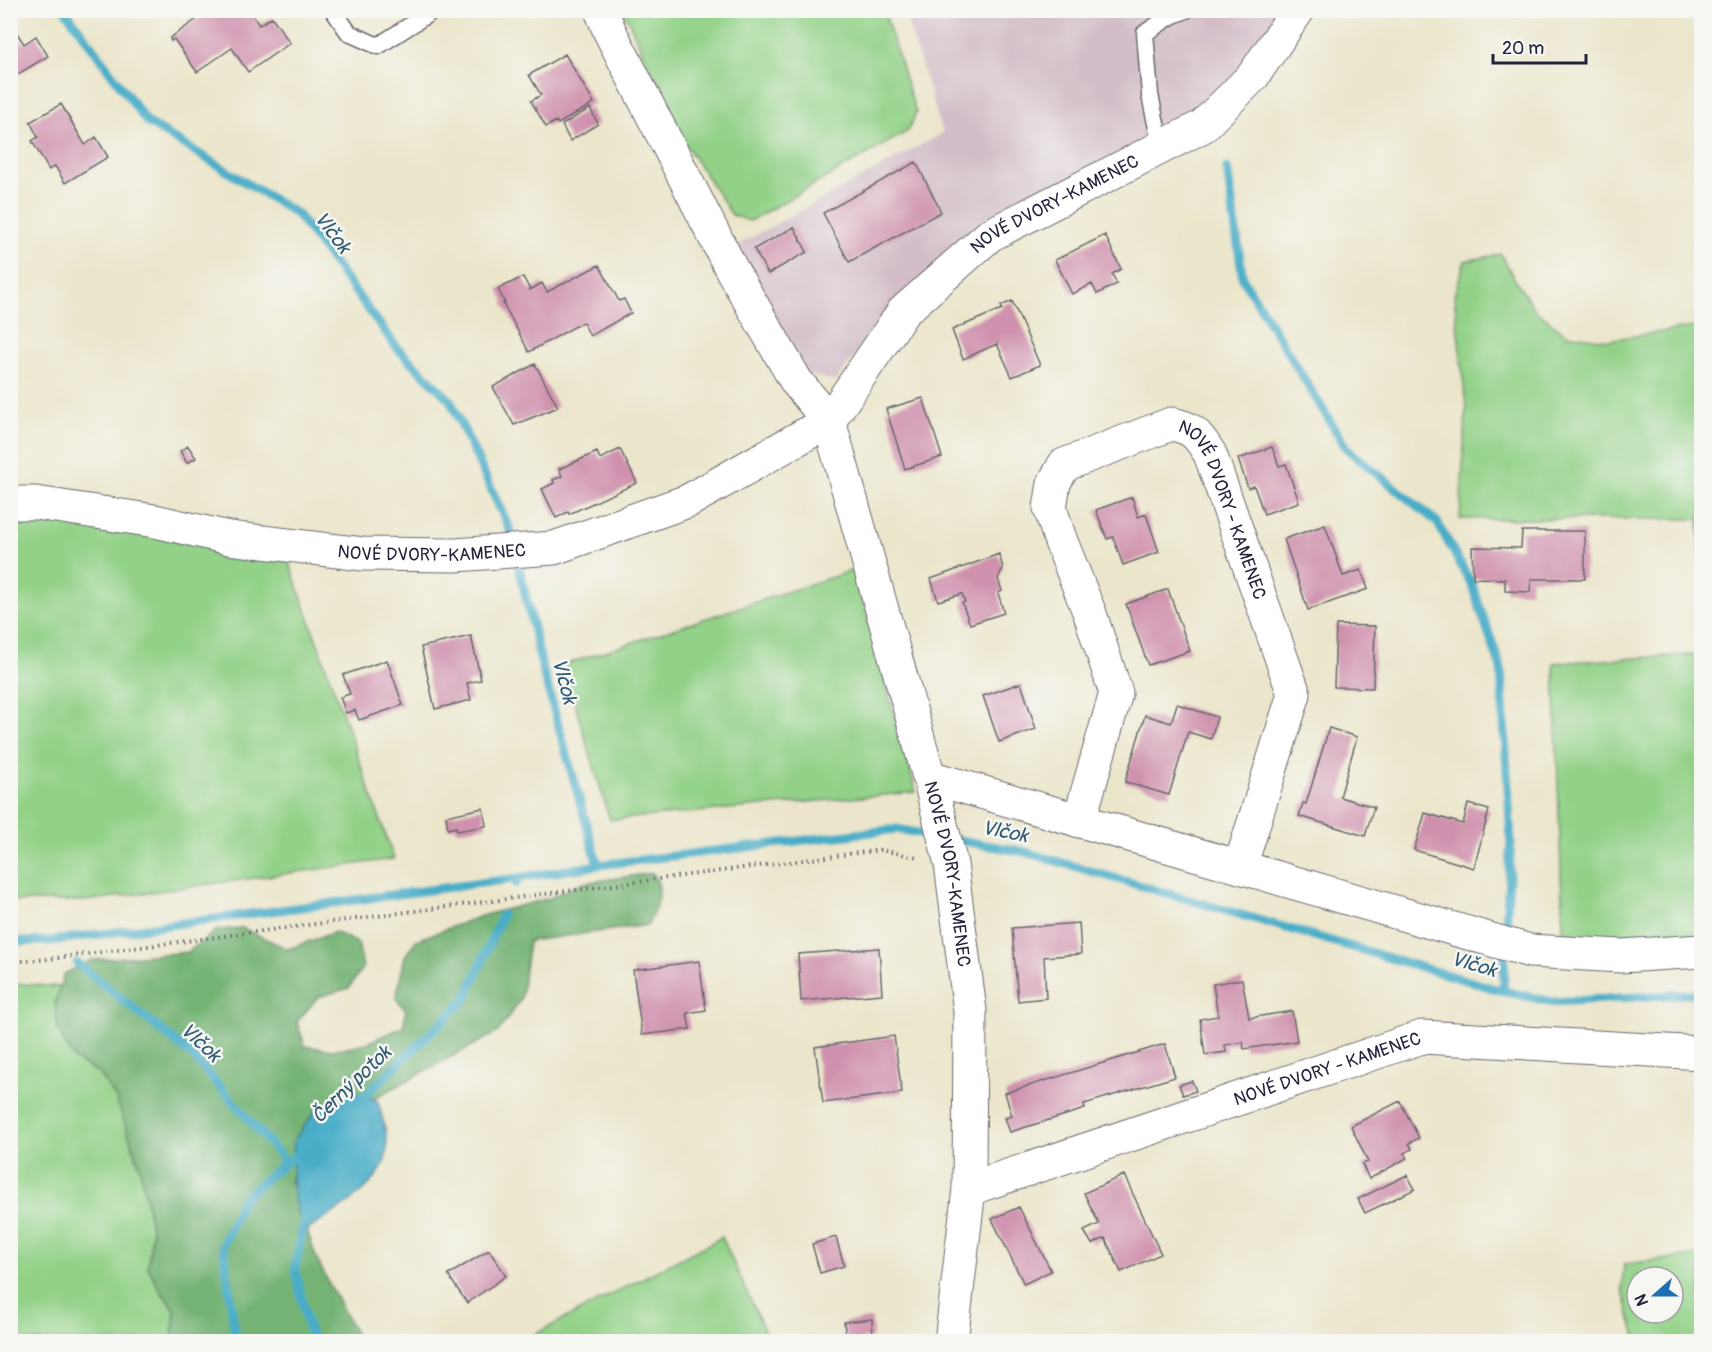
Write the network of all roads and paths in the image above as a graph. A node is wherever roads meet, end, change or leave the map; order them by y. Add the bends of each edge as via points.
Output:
1 (333, 10) edge
2 (434, 10) edge
3 (601, 10) edge
4 (1186, 10) edge
5 (1298, 10) edge
6 (1161, 147) junction
7 (829, 421) junction
8 (10, 503) edge
9 (930, 784) junction
10 (1079, 821) junction
11 (951, 864) junction
12 (1240, 867) junction
13 (1701, 951) edge
14 (10, 962) edge
15 (1701, 1053) edge
16 (969, 1189) junction
17 (951, 1341) edge

1 - 2 lane via 349,33 378,46
3 - 7 street, NOVÉ DVORY-KAMENEC via 733,272 796,381
4 - 6 lane via 1145,33 1150,95
5 - 6 street, NOVÉ DVORY-KAMENEC via 1253,76 1203,126
6 - 7 street, NOVÉ DVORY-KAMENEC via 990,235 903,312
7 - 8 street, NOVÉ DVORY-KAMENEC via 688,501 554,548 455,555 363,554 229,538 154,521 36,503
7 - 9 street, NOVÉ DVORY-KAMENEC
9 - 10 street
9 - 11 street, NOVÉ DVORY-KAMENEC
10 - 12 street
10 - 12 street, NOVÉ DVORY - KAMENEC via 1116,693 1050,508 1054,483 1064,465 1171,424 1186,427 1199,436 1210,454 1294,694
11 - 14 path via 880,850
11 - 16 street, NOVÉ DVORY-KAMENEC via 970,1011
12 - 13 street via 1530,951 1621,956
15 - 16 street, NOVÉ DVORY - KAMENEC via 1422,1037
16 - 17 street, NOVÉ DVORY-KAMENEC

